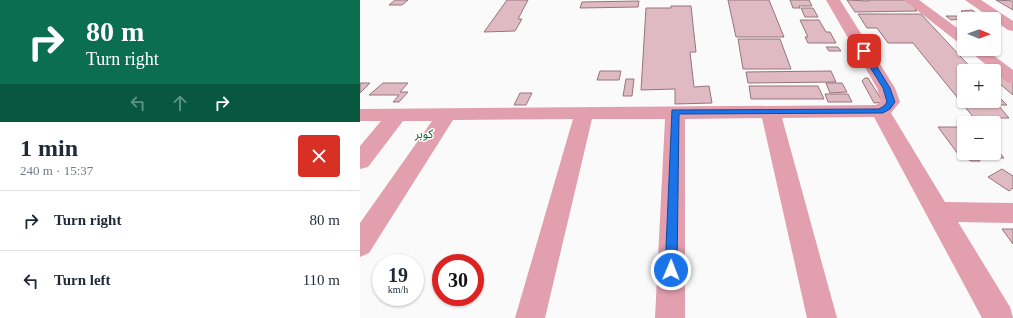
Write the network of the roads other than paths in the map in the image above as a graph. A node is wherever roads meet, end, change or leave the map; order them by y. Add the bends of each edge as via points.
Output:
1 (833, 0) edge
2 (911, 0) edge
3 (972, 0) edge
4 (1013, 27) edge
5 (957, 35) edge
6 (984, 56) edge
7 (1013, 78) edge
8 (770, 111) junction
9 (880, 111) junction
10 (675, 112) junction
11 (446, 114) junction
12 (584, 114) junction
13 (360, 115) edge
14 (397, 115) junction
15 (360, 161) edge
16 (938, 212) junction
17 (1013, 213) edge
18 (360, 245) edge
19 (530, 318) edge
20 (670, 318) edge
21 (822, 318) edge
22 (999, 318) edge

1 - 9 street via 886,88 891,102
2 - 5 street
3 - 4 street
6 - 7 street
8 - 9 street
8 - 10 street
8 - 21 street
9 - 16 street
10 - 12 street
10 - 20 street
11 - 12 street
11 - 14 street
11 - 18 street
12 - 19 street
13 - 14 street
14 - 15 street
16 - 17 street
16 - 22 street

